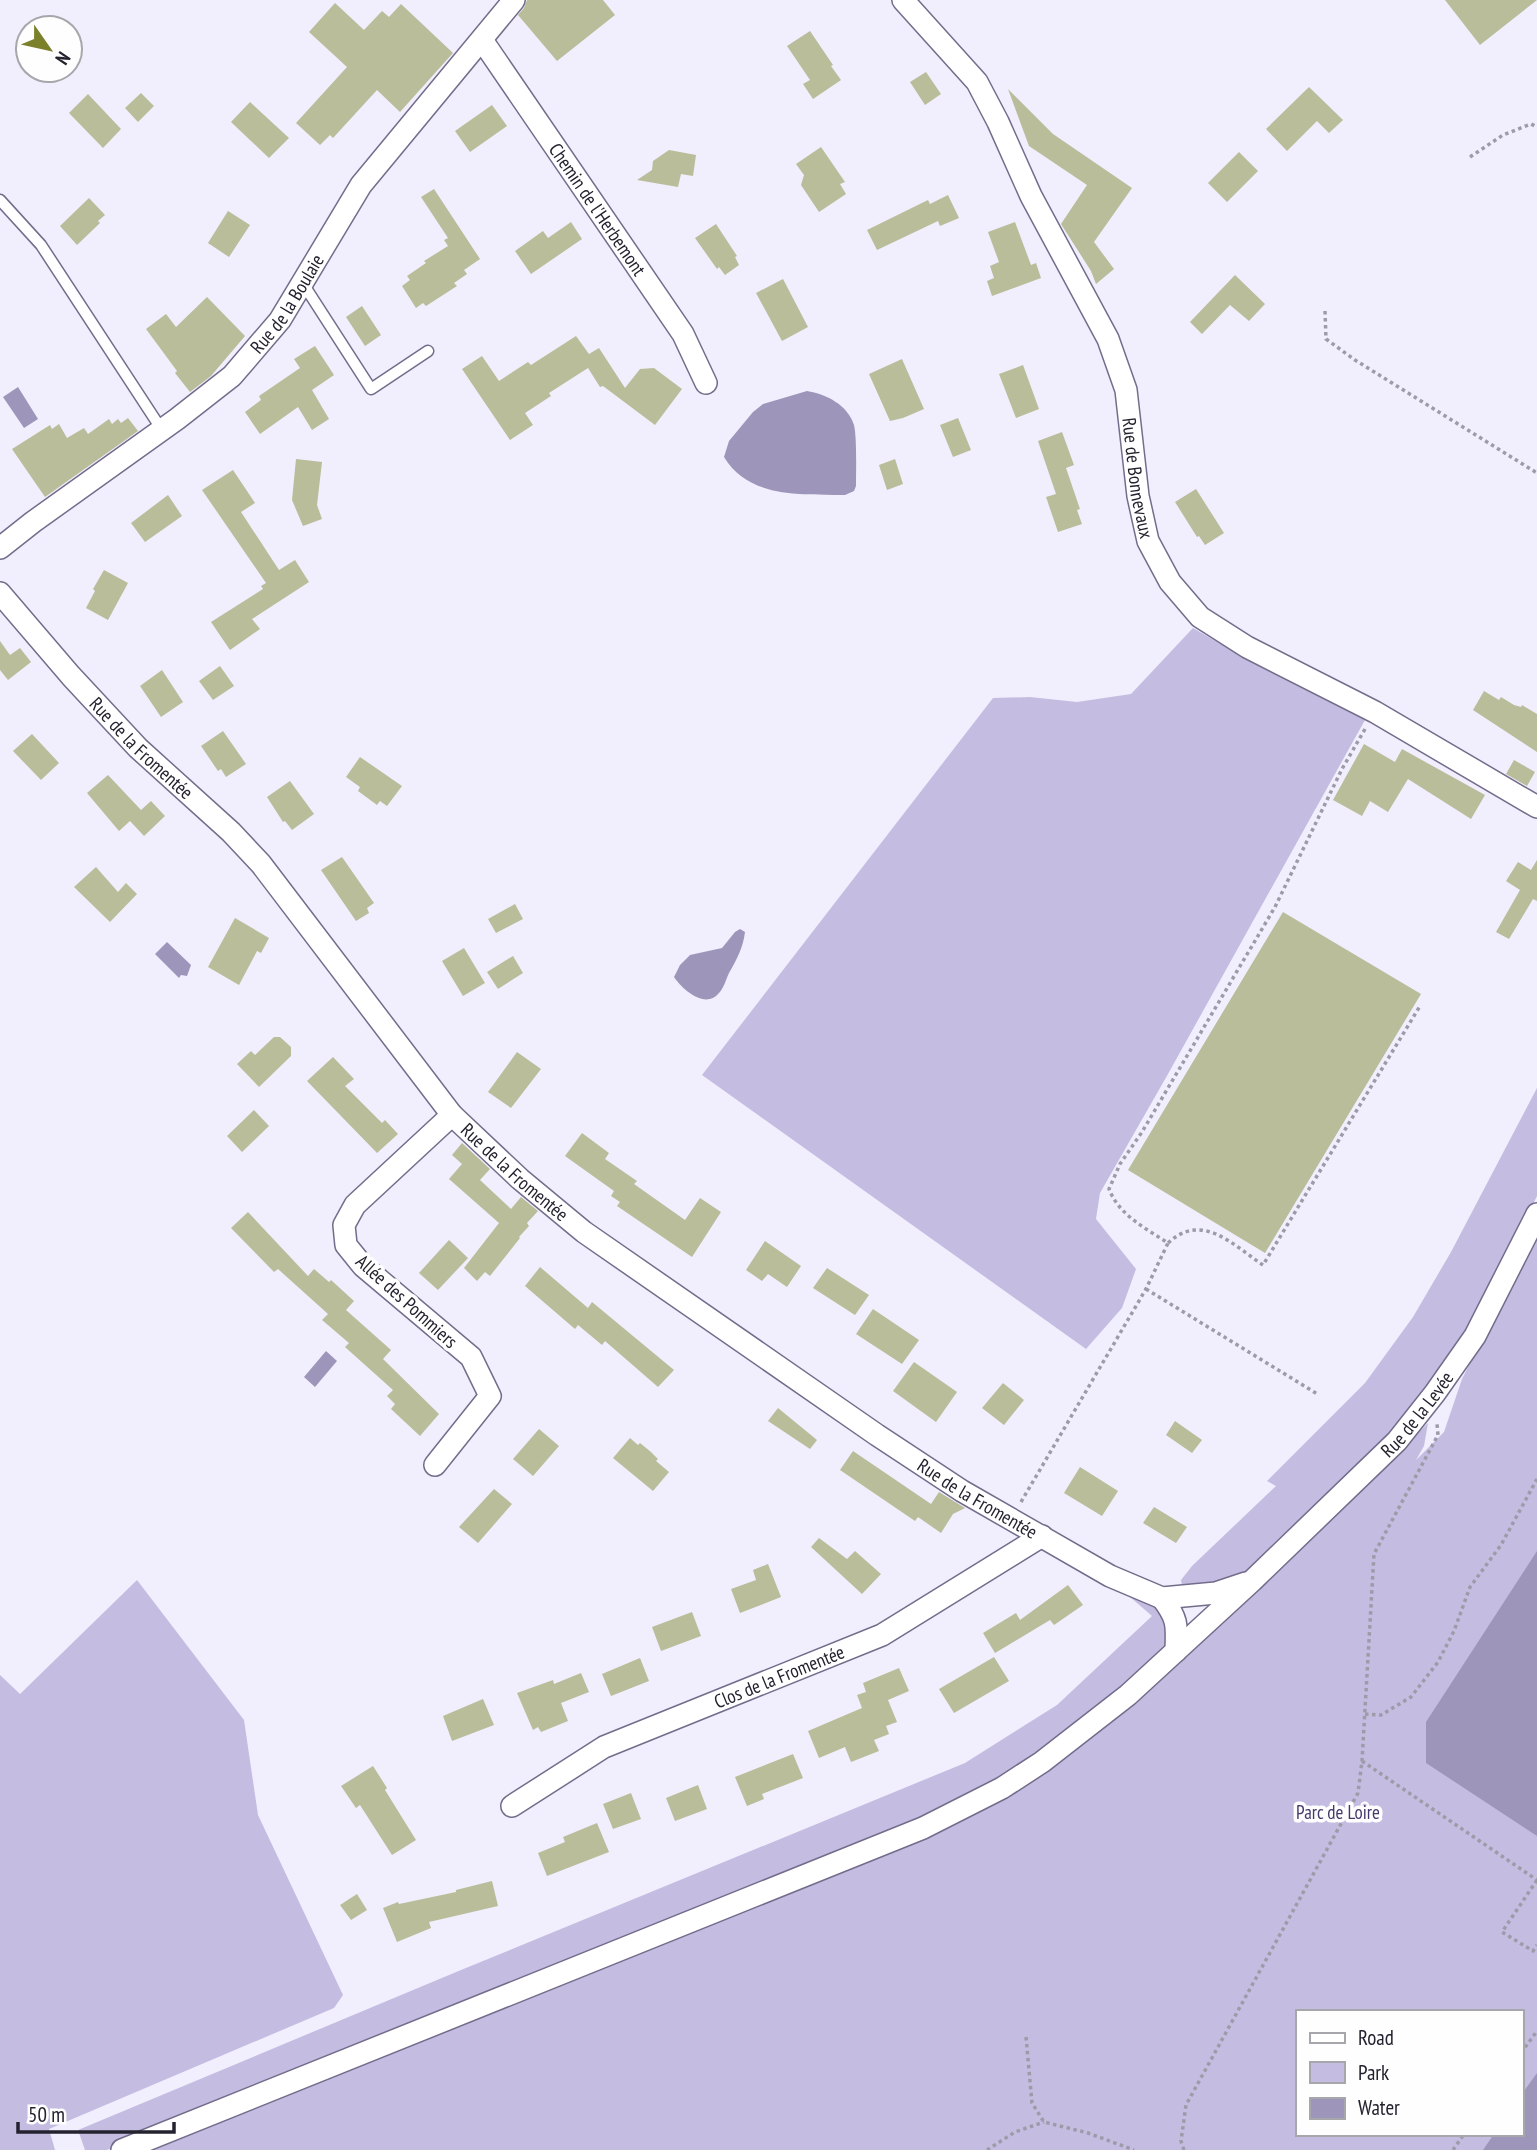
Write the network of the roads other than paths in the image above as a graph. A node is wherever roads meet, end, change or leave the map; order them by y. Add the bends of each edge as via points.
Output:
1 (514, 0) edge
2 (903, 0) edge
3 (482, 40) junction
4 (0, 200) edge
5 (302, 282) junction
6 (428, 351) dead end
7 (706, 383) dead end
8 (162, 430) junction
9 (0, 548) edge
10 (0, 593) edge
11 (1537, 807) edge
12 (452, 1115) junction
13 (1537, 1214) edge
14 (435, 1465) dead end
15 (1042, 1536) junction
16 (1252, 1581) junction
17 (1162, 1598) junction
18 (1176, 1651) junction
19 (512, 1806) dead end
20 (121, 2150) edge

1 - 3 street, Rue de la Boulaie
2 - 11 street, Rue de Bonnevaux via 976,82 1108,339 1126,390 1148,541 1170,582 1200,617 1247,647 1375,712
3 - 5 street, Rue de la Boulaie via 361,185
3 - 7 street, Chemin de l'Herbemont via 683,334
4 - 8 lane via 41,245
5 - 6 lane via 371,389
5 - 8 street, Rue de la Boulaie via 280,320 232,376
8 - 9 street, Rue de la Boulaie
10 - 12 street, Rue de la Fromentée via 138,748 261,864
12 - 14 street, Allée des Pommiers via 355,1205 344,1225 345,1245 363,1266 471,1357 490,1396
12 - 15 street, Rue de la Fromentée via 584,1232 877,1435
13 - 16 street, Rue de la Levée via 1475,1336 1435,1394 1397,1441
15 - 17 street, Rue de la Fromentée via 1110,1576
15 - 19 street, Clos de la Fromentée via 882,1635 604,1747
16 - 17 street, Rue de la Fromentée via 1216,1593
16 - 18 street, Rue de la Levée
17 - 18 street via 1177,1627
18 - 20 street, Rue de la Levée via 1042,1762 923,1828

